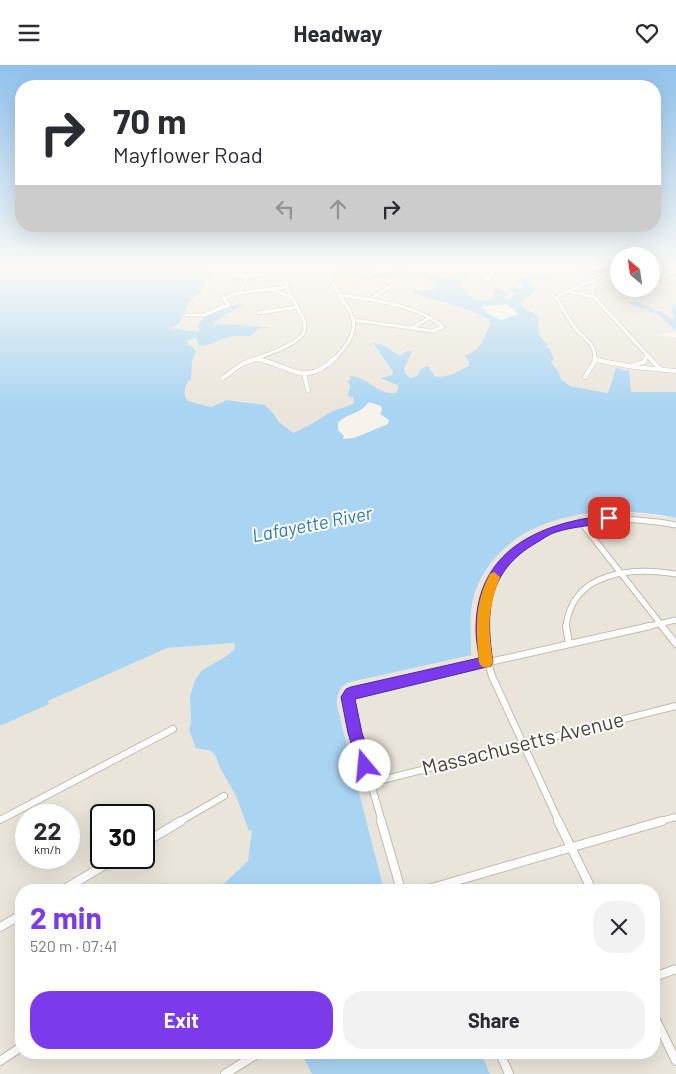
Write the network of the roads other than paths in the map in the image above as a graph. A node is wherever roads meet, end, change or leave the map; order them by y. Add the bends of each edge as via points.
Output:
1 (302, 314) edge
2 (352, 314) edge
3 (418, 314) edge
4 (566, 314) edge
5 (610, 314) edge
6 (186, 315) dead end
7 (204, 315) joint
8 (429, 318) junction
9 (196, 320) dead end
10 (354, 320) junction
11 (412, 328) junction
12 (595, 352) junction
13 (274, 354) junction
14 (647, 355) junction
15 (257, 359) junction
16 (596, 360) junction
17 (276, 363) junction
18 (612, 363) junction
19 (626, 365) junction
20 (661, 370) junction
21 (676, 371) edge
22 (304, 374) junction
23 (584, 377) dead end
24 (223, 378) dead end
25 (308, 390) dead end
26 (580, 521) junction
27 (676, 525) edge
28 (620, 573) junction
29 (676, 574) edge
30 (676, 620) edge
31 (660, 624) junction
32 (569, 644) junction
33 (676, 644) edge
34 (486, 662) junction
35 (676, 706) edge
36 (173, 729) dead end
37 (522, 745) junction
38 (370, 783) junction
39 (224, 796) dead end
40 (676, 817) edge
41 (0, 821) edge
42 (155, 837) edge
43 (571, 847) junction
44 (98, 869) edge
45 (73, 884) edge
46 (399, 884) edge
47 (445, 884) edge
48 (589, 884) edge
49 (15, 918) edge
50 (0, 927) edge
51 (676, 969) edge
52 (660, 975) edge
53 (660, 1028) edge
54 (15, 1051) edge
55 (249, 1059) edge
56 (503, 1059) edge
57 (0, 1061) edge
58 (676, 1061) edge
59 (225, 1074) edge
60 (509, 1074) edge

1 - 13 street via 304,332 293,344
2 - 10 street
3 - 8 street
4 - 12 street via 589,340
5 - 14 street
6 - 7 street
7 - 9 street
8 - 11 street
8 - 11 street via 441,324 442,328 432,331
10 - 11 street
10 - 22 street via 352,337 342,351
12 - 16 street
12 - 18 street
13 - 15 street
13 - 17 street
14 - 19 street via 644,362
14 - 20 street
15 - 17 street
15 - 24 street
16 - 18 street
16 - 23 street
17 - 22 street
18 - 19 street
19 - 20 street
20 - 21 street
22 - 25 street
26 - 27 street via 624,518
26 - 28 street
26 - 34 street via 530,540 510,555 496,573 482,625
28 - 29 street via 651,570
28 - 31 street
28 - 32 street via 590,585 575,601 566,627
30 - 31 street
31 - 32 street
31 - 33 street
32 - 34 street
34 - 37 street
34 - 38 street via 355,692 348,697
35 - 37 street, Massachusetts Avenue
36 - 41 street
37 - 38 street, Massachusetts Avenue
37 - 43 street
38 - 46 street
39 - 42 street
40 - 43 street
43 - 47 street
43 - 48 street
44 - 45 street
49 - 50 street
51 - 52 street
53 - 58 street
54 - 57 street
55 - 59 street
56 - 60 street

